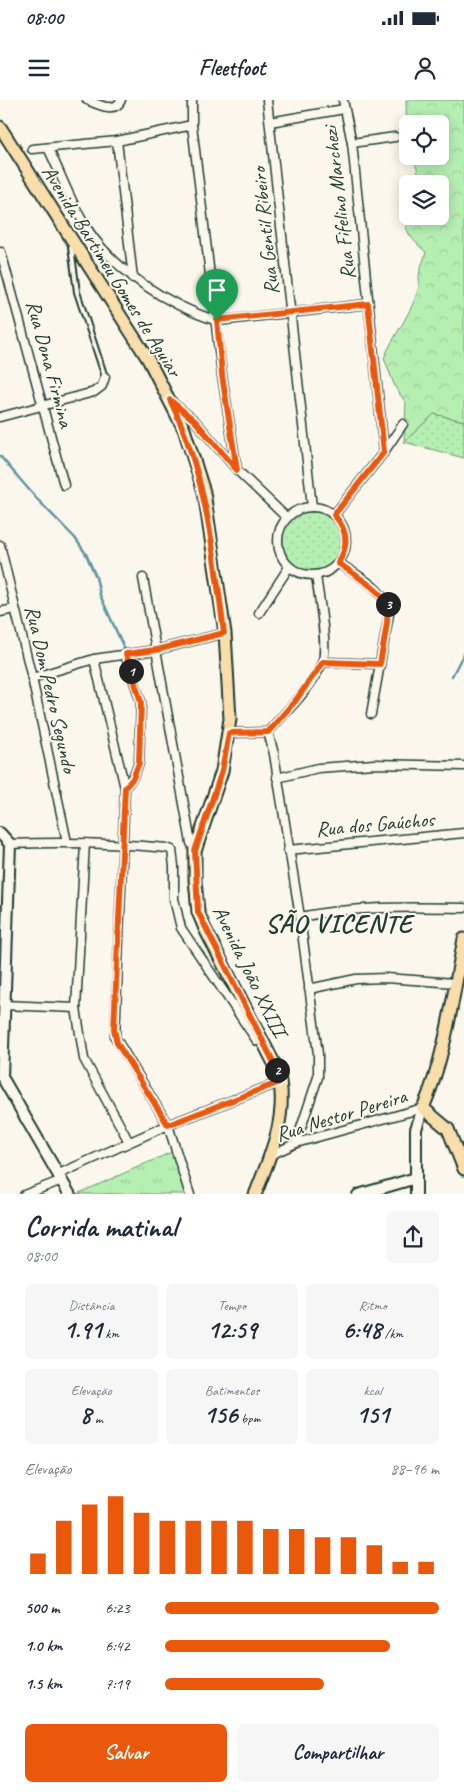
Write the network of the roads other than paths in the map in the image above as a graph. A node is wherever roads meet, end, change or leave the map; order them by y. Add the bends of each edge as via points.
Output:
1 (87, 100) edge
2 (121, 100) edge
3 (192, 100) edge
4 (267, 100) edge
5 (343, 100) edge
6 (344, 109) junction
7 (270, 122) junction
8 (192, 124) junction
9 (0, 127) edge
10 (395, 137) dead end
11 (117, 141) junction
12 (352, 143) junction
13 (48, 148) junction
14 (32, 149) dead end
15 (70, 237) junction
16 (1, 252) edge
17 (133, 278) junction
18 (368, 304) junction
19 (291, 312) junction
20 (217, 320) junction
21 (105, 377) joint
22 (170, 400) junction
23 (43, 405) junction
24 (0, 417) edge
25 (403, 424) dead end
26 (384, 452) junction
27 (237, 470) junction
28 (64, 485) dead end
29 (312, 506) junction
30 (334, 515) junction
31 (287, 518) junction
32 (0, 544) edge
33 (338, 563) junction
34 (289, 567) junction
35 (316, 575) junction
36 (143, 578) dead end
37 (14, 608) junction
38 (0, 612) edge
39 (259, 613) dead end
40 (224, 633) junction
41 (156, 650) junction
42 (126, 654) junction
43 (94, 660) junction
44 (323, 662) junction
45 (380, 664) junction
46 (32, 678) junction
47 (371, 714) dead end
48 (268, 732) junction
49 (229, 733) junction
50 (464, 766) edge
51 (277, 778) junction
52 (125, 788) junction
53 (0, 833) edge
54 (464, 834) edge
55 (66, 842) junction
56 (86, 843) junction
57 (10, 844) junction
58 (123, 844) junction
59 (288, 850) junction
60 (195, 851) junction
61 (464, 908) edge
62 (300, 916) junction
63 (464, 938) edge
64 (455, 983) junction
65 (309, 989) junction
66 (3, 1005) junction
67 (76, 1008) junction
68 (279, 1076) junction
69 (1, 1077) edge
70 (423, 1108) junction
71 (168, 1125) junction
72 (129, 1142) junction
73 (296, 1144) junction
74 (271, 1155) junction
75 (464, 1169) edge
76 (60, 1177) junction
77 (416, 1178) junction
78 (24, 1194) edge
79 (70, 1194) edge
80 (190, 1194) edge
81 (255, 1194) edge
82 (358, 1194) edge
83 (416, 1194) edge

1 - 2 street via 113,107
3 - 8 street
4 - 7 street, Rua Gentil Ribeiro
5 - 6 street, Rua Fifelino Marchezi
6 - 7 street
6 - 12 street, Rua Fifelino Marchezi
7 - 19 street, Rua Gentil Ribeiro
8 - 11 street
8 - 20 street
9 - 15 main road, Avenida Bartimeu Gomes de Aguiar
10 - 12 street
11 - 13 street
11 - 17 street
12 - 18 street, Rua Fifelino Marchezi
13 - 14 street
13 - 17 street via 86,227 124,272
15 - 21 lane via 77,292
15 - 22 main road, Avenida Bartimeu Gomes de Aguiar via 148,359
16 - 23 street, Rua Dona Firmina
17 - 20 street via 195,314
18 - 19 street
18 - 26 street, Rua Fifelino Marchezi
19 - 20 street
19 - 29 street, Rua Gentil Ribeiro
20 - 27 street via 223,384
21 - 23 street via 102,386 94,392
22 - 27 street via 195,421
22 - 40 main road, Avenida Bartimeu Gomes de Aguiar via 187,437 204,492
23 - 24 street
23 - 28 street, Rua Dona Firmina
25 - 26 street
26 - 30 street
27 - 31 street
29 - 30 street
29 - 31 street
30 - 33 street via 345,532 346,543
31 - 34 street via 280,527 278,548
32 - 37 street, Rua Dom Pedro Segundo
33 - 35 street
33 - 45 street via 380,592 388,604
34 - 35 street via 297,572
34 - 39 street
35 - 44 street
36 - 41 street
37 - 38 street
37 - 46 street, Rua Dom Pedro Segundo
40 - 41 street
40 - 49 main road, Avenida Bartimeu Gomes de Aguiar
41 - 42 street
41 - 60 street
42 - 43 street
42 - 52 street via 141,702 139,763
43 - 46 street
43 - 52 street
44 - 45 street
44 - 48 street
45 - 47 street
46 - 55 street, Rua Dom Pedro Segundo
48 - 49 street
48 - 51 street
49 - 60 main road, Avenida João XXIII via 222,771
50 - 51 street via 374,764 318,768
51 - 59 street
52 - 58 street
53 - 57 street
54 - 59 street, Rua dos Gaúchos
55 - 56 street
55 - 57 street
56 - 58 street
56 - 67 street
57 - 66 street
58 - 68 street via 167,848 174,855 174,898 180,928
58 - 71 street via 115,1037
59 - 62 street
60 - 68 main road, Avenida João XXIII via 198,912
61 - 62 street via 393,906 336,909
62 - 65 street
63 - 64 main road
64 - 65 street via 356,979
64 - 70 main road via 434,1082
65 - 73 street via 318,1077
66 - 67 street
66 - 69 street
67 - 72 street via 84,1059
68 - 71 street
68 - 74 main road, Avenida João XXIII via 282,1108
69 - 76 street
70 - 73 street, Rua Nestor Pereira
70 - 75 main road via 448,1129
70 - 77 street via 416,1130
71 - 72 street
71 - 80 street
72 - 76 street
73 - 74 street, Rua Nestor Pereira
74 - 81 main road, Avenida João XXIII
76 - 78 street
76 - 79 street
77 - 82 street
77 - 83 street

